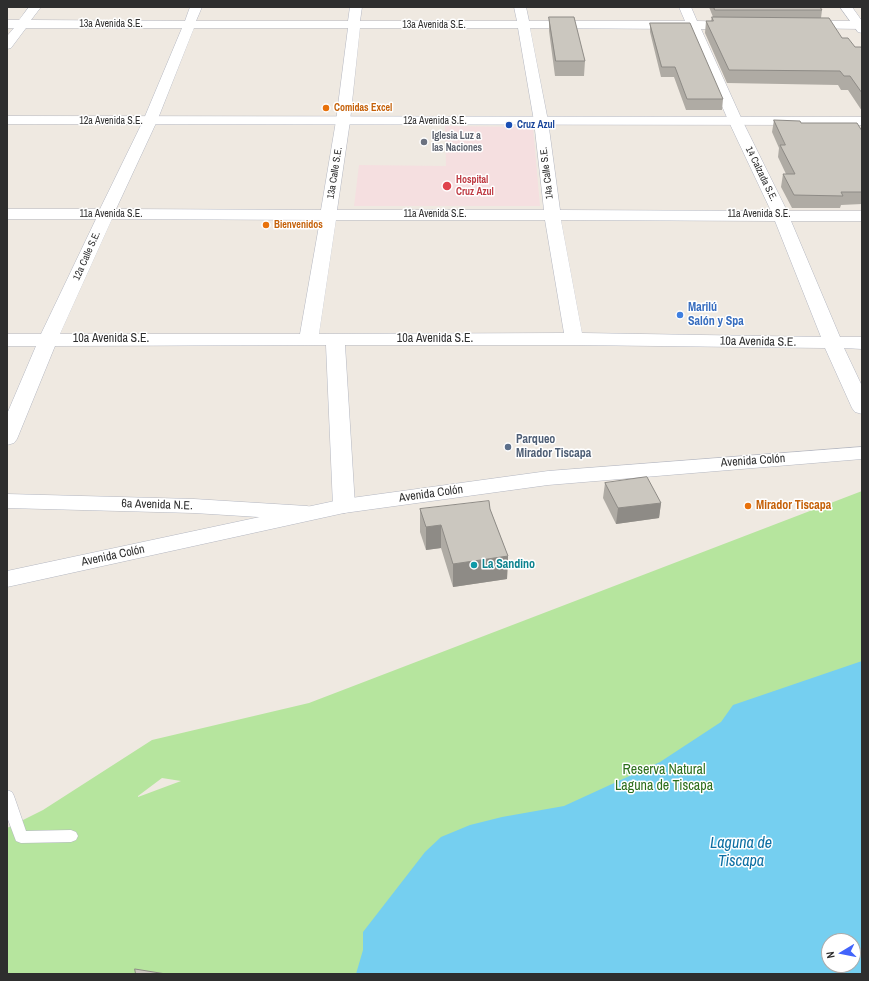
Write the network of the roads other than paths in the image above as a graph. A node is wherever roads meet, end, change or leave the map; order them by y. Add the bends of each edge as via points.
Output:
1 (35, 7) edge
2 (196, 7) edge
3 (356, 7) edge
4 (520, 7) edge
5 (686, 7) edge
6 (846, 7) edge
7 (7, 24) edge
8 (23, 24) junction
9 (189, 25) junction
10 (354, 25) junction
11 (523, 25) junction
12 (692, 25) junction
13 (748, 25) edge
14 (787, 25) edge
15 (861, 26) edge
16 (7, 45) edge
17 (7, 120) edge
18 (150, 121) junction
19 (343, 121) junction
20 (862, 121) edge
21 (541, 122) junction
22 (736, 122) junction
23 (7, 214) edge
24 (106, 214) junction
25 (328, 214) junction
26 (552, 214) junction
27 (780, 214) junction
28 (862, 216) edge
29 (48, 339) junction
30 (309, 339) junction
31 (574, 339) junction
32 (7, 340) edge
33 (335, 340) junction
34 (862, 343) edge
35 (833, 344) junction
36 (862, 408) edge
37 (7, 439) edge
38 (862, 453) edge
39 (7, 501) edge
40 (344, 506) junction
41 (307, 513) junction
42 (7, 579) edge
43 (7, 796) edge
44 (71, 836) dead end

1 - 8 street
2 - 9 street, 12a Calle S.E.
3 - 10 street, 13a Calle S.E.
4 - 11 street, 14a Calle S.E.
5 - 12 street, 14 Calzada S.E.
6 - 15 street
7 - 8 street, 13a Avenida S.E.
8 - 9 street, 13a Avenida S.E.
8 - 16 street
9 - 10 street, 13a Avenida S.E.
9 - 18 street, 12a Calle S.E.
10 - 11 street, 13a Avenida S.E.
10 - 19 street, 13a Calle S.E.
11 - 12 street, 13a Avenida S.E.
11 - 21 street, 14a Calle S.E.
12 - 13 street, 13a Avenida S.E.
12 - 22 street, 14 Calzada S.E.
14 - 15 street
17 - 18 street, 12a Avenida S.E.
18 - 19 street, 12a Avenida S.E.
18 - 24 street, 12a Calle S.E.
19 - 21 street, 12a Avenida S.E.
19 - 25 street, 13a Calle S.E.
20 - 22 street, 12a Avenida S.E.
21 - 22 street, 12a Avenida S.E.
21 - 26 street, 14a Calle S.E.
22 - 27 street, 14 Calzada S.E.
23 - 24 street, 11a Avenida S.E.
24 - 25 street, 11a Avenida S.E.
24 - 29 street, 12a Calle S.E.
25 - 26 street, 11a Avenida S.E.
25 - 30 street, 13a Calle S.E.
26 - 27 street, 11a Avenida S.E.
26 - 31 street, 14a Calle S.E.
27 - 28 street, 11a Avenida S.E.
27 - 35 street, 14 Calzada S.E.
29 - 30 street, 10a Avenida S.E.
29 - 32 street, 10a Avenida S.E.
29 - 37 street, 12a Calle S.E.
30 - 33 street, 10a Avenida S.E.
31 - 33 street, 10a Avenida S.E.
31 - 35 street, 10a Avenida S.E.
33 - 40 street
34 - 35 street, 10a Avenida S.E.
35 - 36 street, 14 Calzada S.E.
38 - 40 street, Avenida Colón via 548,478
39 - 41 street, 6a Avenida N.E. via 194,506
40 - 41 street, Avenida Colón
41 - 42 street, Avenida Colón
43 - 44 lane via 21,836

